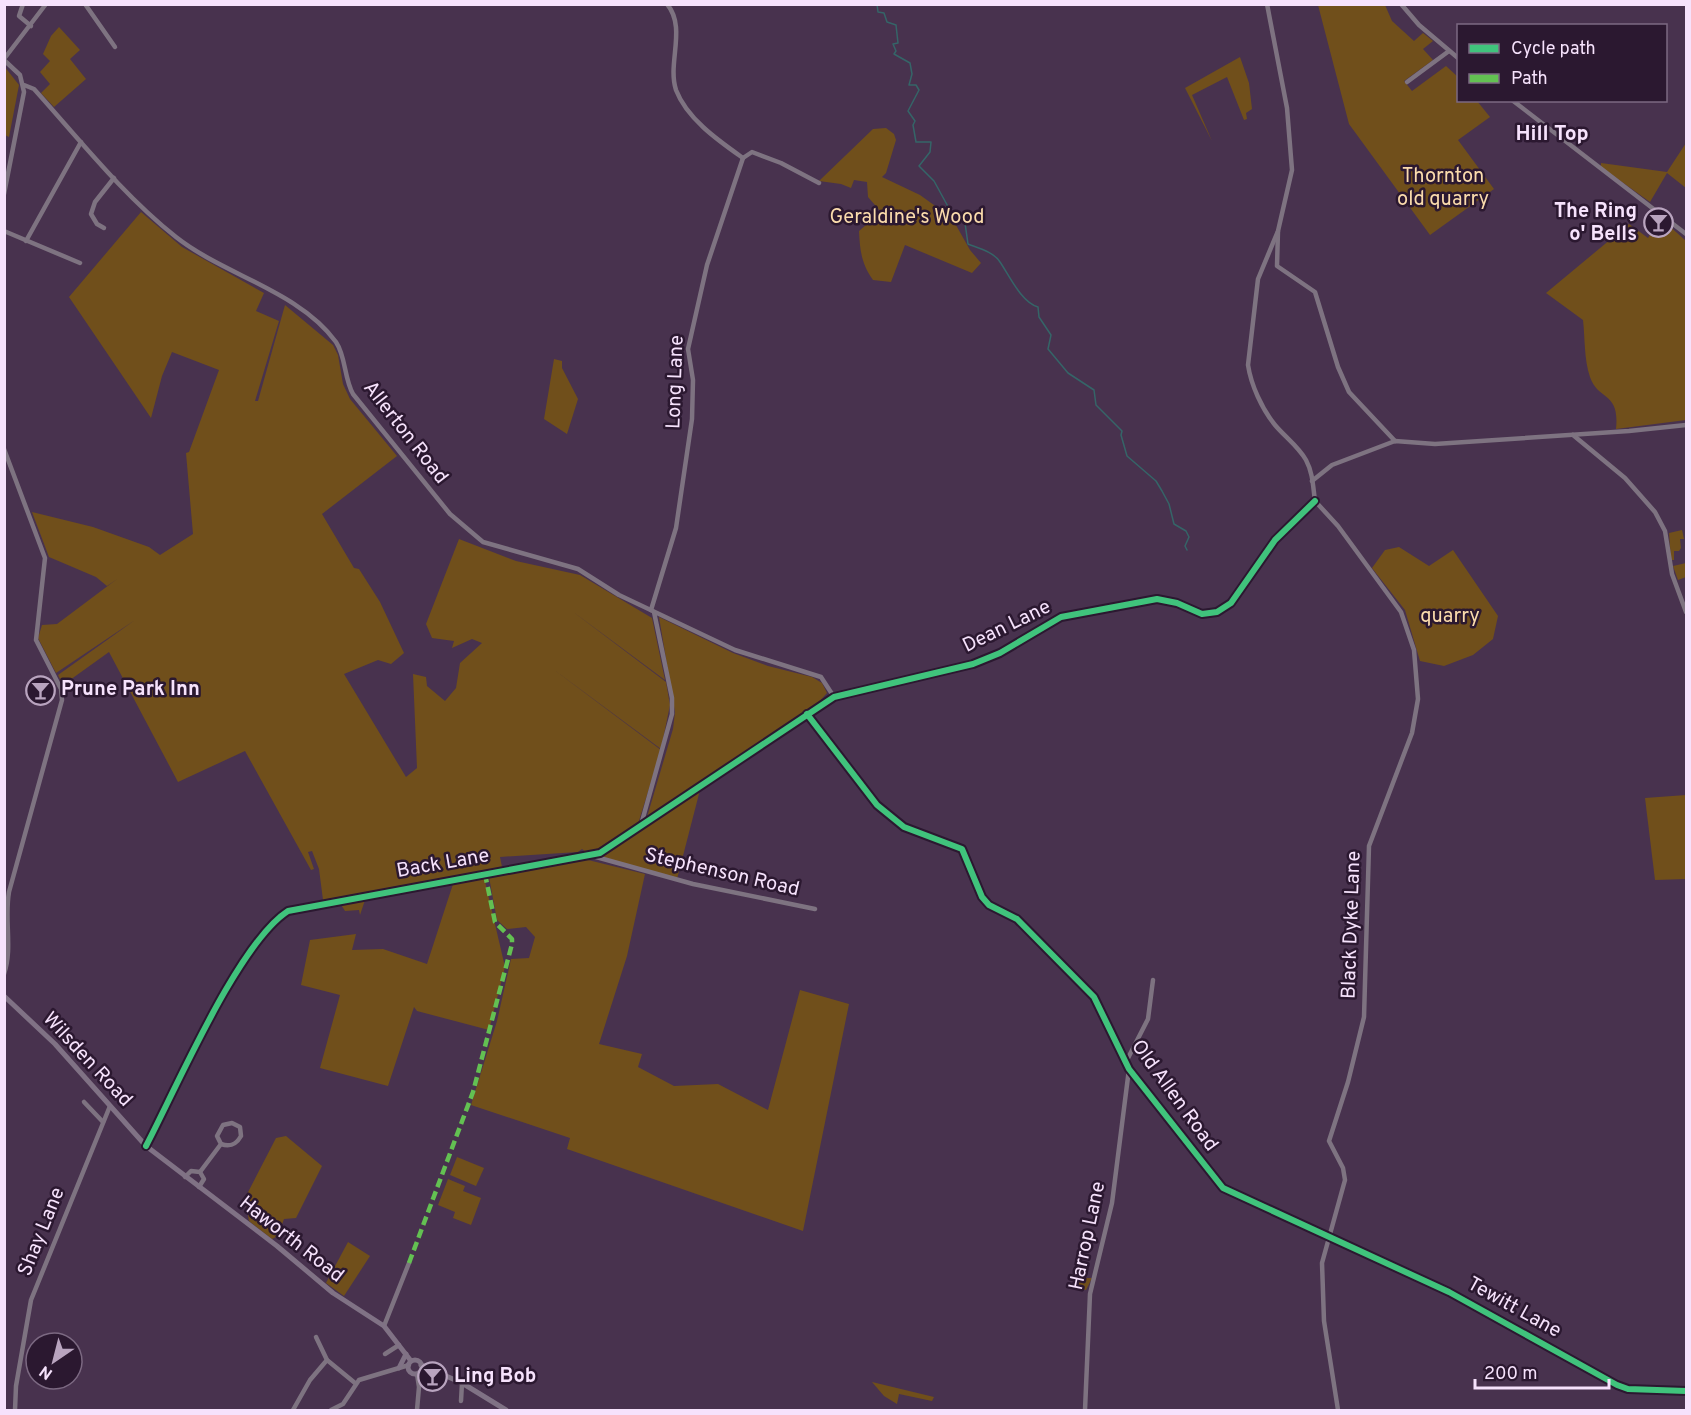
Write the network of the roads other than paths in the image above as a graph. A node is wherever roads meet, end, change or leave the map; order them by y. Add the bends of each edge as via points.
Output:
1 (23, 4) edge
2 (46, 4) edge
3 (85, 4) edge
4 (668, 4) edge
5 (1267, 4) edge
6 (1401, 4) edge
7 (31, 26) junction
8 (115, 47) dead end
9 (1449, 51) junction
10 (1457, 57) edge
11 (4, 59) edge
12 (1407, 82) dead end
13 (24, 85) junction
14 (1515, 102) edge
15 (81, 142) junction
16 (743, 158) junction
17 (114, 178) junction
18 (819, 183) dead end
19 (4, 194) edge
20 (104, 228) dead end
21 (4, 231) edge
22 (1278, 231) junction
23 (1686, 234) edge
24 (26, 241) junction
25 (80, 263) dead end
26 (1686, 425) edge
27 (1591, 434) junction
28 (1573, 435) junction
29 (1395, 441) junction
30 (1586, 445) junction
31 (4, 449) edge
32 (1312, 481) junction
33 (1315, 501) junction
34 (652, 611) junction
35 (1686, 612) edge
36 (834, 697) junction
37 (807, 714) junction
38 (641, 825) junction
39 (589, 855) junction
40 (815, 909) dead end
41 (4, 974) edge
42 (1153, 980) dead end
43 (4, 996) edge
44 (1126, 1062) junction
45 (1129, 1069) junction
46 (84, 1102) dead end
47 (110, 1106) junction
48 (103, 1122) junction
49 (221, 1144) junction
50 (146, 1146) junction
51 (200, 1172) junction
52 (185, 1177) junction
53 (199, 1187) junction
54 (1329, 1234) junction
55 (410, 1263) dead end
56 (384, 1326) junction
57 (316, 1337) dead end
58 (399, 1345) junction
59 (385, 1354) dead end
60 (406, 1354) junction
61 (327, 1360) junction
62 (410, 1364) junction
63 (421, 1365) junction
64 (399, 1368) junction
65 (417, 1374) junction
66 (355, 1383) junction
67 (462, 1383) junction
68 (1686, 1392) edge
69 (461, 1401) dead end
70 (15, 1410) edge
71 (293, 1410) edge
72 (331, 1410) edge
73 (417, 1410) edge
74 (506, 1410) edge
75 (1085, 1410) edge
76 (1338, 1410) edge

1 - 7 street via 19,16
2 - 7 street
3 - 8 street
4 - 16 street via 676,35 676,91 702,128
5 - 22 street via 1287,108 1292,170
6 - 9 street
7 - 11 street
9 - 10 street
9 - 12 street
11 - 13 street, Allerton Road
13 - 15 street, Allerton Road via 34,89
13 - 19 street
14 - 23 street
15 - 17 street, Allerton Road
15 - 24 street
16 - 18 street via 752,152
16 - 34 street, Long Lane via 707,265 688,349 693,380 692,420 676,528
17 - 20 street via 95,202 91,214
17 - 34 street, Allerton Road via 176,238 293,304 326,332 341,353 353,394 450,514 472,535 496,548 578,569
21 - 24 street
22 - 29 street via 1277,266 1315,292 1349,392
22 - 32 street via 1258,279 1248,365 1263,406 1305,460
24 - 25 street
26 - 27 street
27 - 28 street
27 - 30 street
28 - 29 street via 1435,444
28 - 30 street
29 - 32 street via 1332,465
30 - 35 street via 1635,487 1655,512 1665,531 1672,574
31 - 41 street via 45,558 36,640 61,689 62,700 9,892
32 - 33 street
33 - 36 street, Dean Lane via 1275,540 1224,609 1210,614 1193,612 1177,603 1157,599 1076,613 1061,617 1000,653 973,664
33 - 54 street, Black Dyke Lane via 1401,612 1414,650 1418,699 1412,733 1369,846 1364,1017 1348,1082 1330,1132 1331,1149 1343,1168 1345,1180
34 - 36 street, Allerton Road via 735,650 821,677
34 - 38 street via 672,698 672,714
36 - 37 street, Back Lane
37 - 38 street, Back Lane
37 - 44 street, Old Allen Road via 877,805 904,827 962,849 989,905 1017,919 1094,997
38 - 39 street, Back Lane via 600,853
39 - 40 street, Stephenson Road via 693,884
39 - 50 street, Back Lane via 299,907 278,917 243,963
42 - 44 street via 1148,1019
43 - 47 main road, Wilsden Road via 55,1044
44 - 45 street, Old Allen Road
45 - 54 street, Old Allen Road via 1223,1188
45 - 75 street, Harrop Lane via 1112,1203 1090,1293
46 - 48 street
47 - 48 street, Shay Lane
47 - 50 main road, Wilsden Road
48 - 70 street, Shay Lane via 31,1300
49 - 49 street via 217,1136 223,1125 232,1123 240,1128 237,1142
49 - 51 street
50 - 52 main road, Haworth Road
51 - 52 street via 194,1170
51 - 53 street via 204,1179
52 - 53 main road, Haworth Road
53 - 56 main road, Haworth Road via 333,1293
54 - 68 street, Tewitt Lane via 1449,1292 1617,1385
54 - 76 street via 1322,1282
55 - 56 street
56 - 58 main road, Haworth Road
57 - 61 street
58 - 59 street
58 - 60 main road, Haworth Road
60 - 62 main road, Haworth Road
60 - 64 main road
61 - 66 street
61 - 71 street
62 - 63 main road via 417,1361
62 - 64 street
62 - 65 main road, Haworth Road via 410,1371
63 - 65 main road
63 - 67 main road
64 - 66 street
65 - 73 street
66 - 72 street via 343,1404
67 - 69 street
67 - 74 main road

